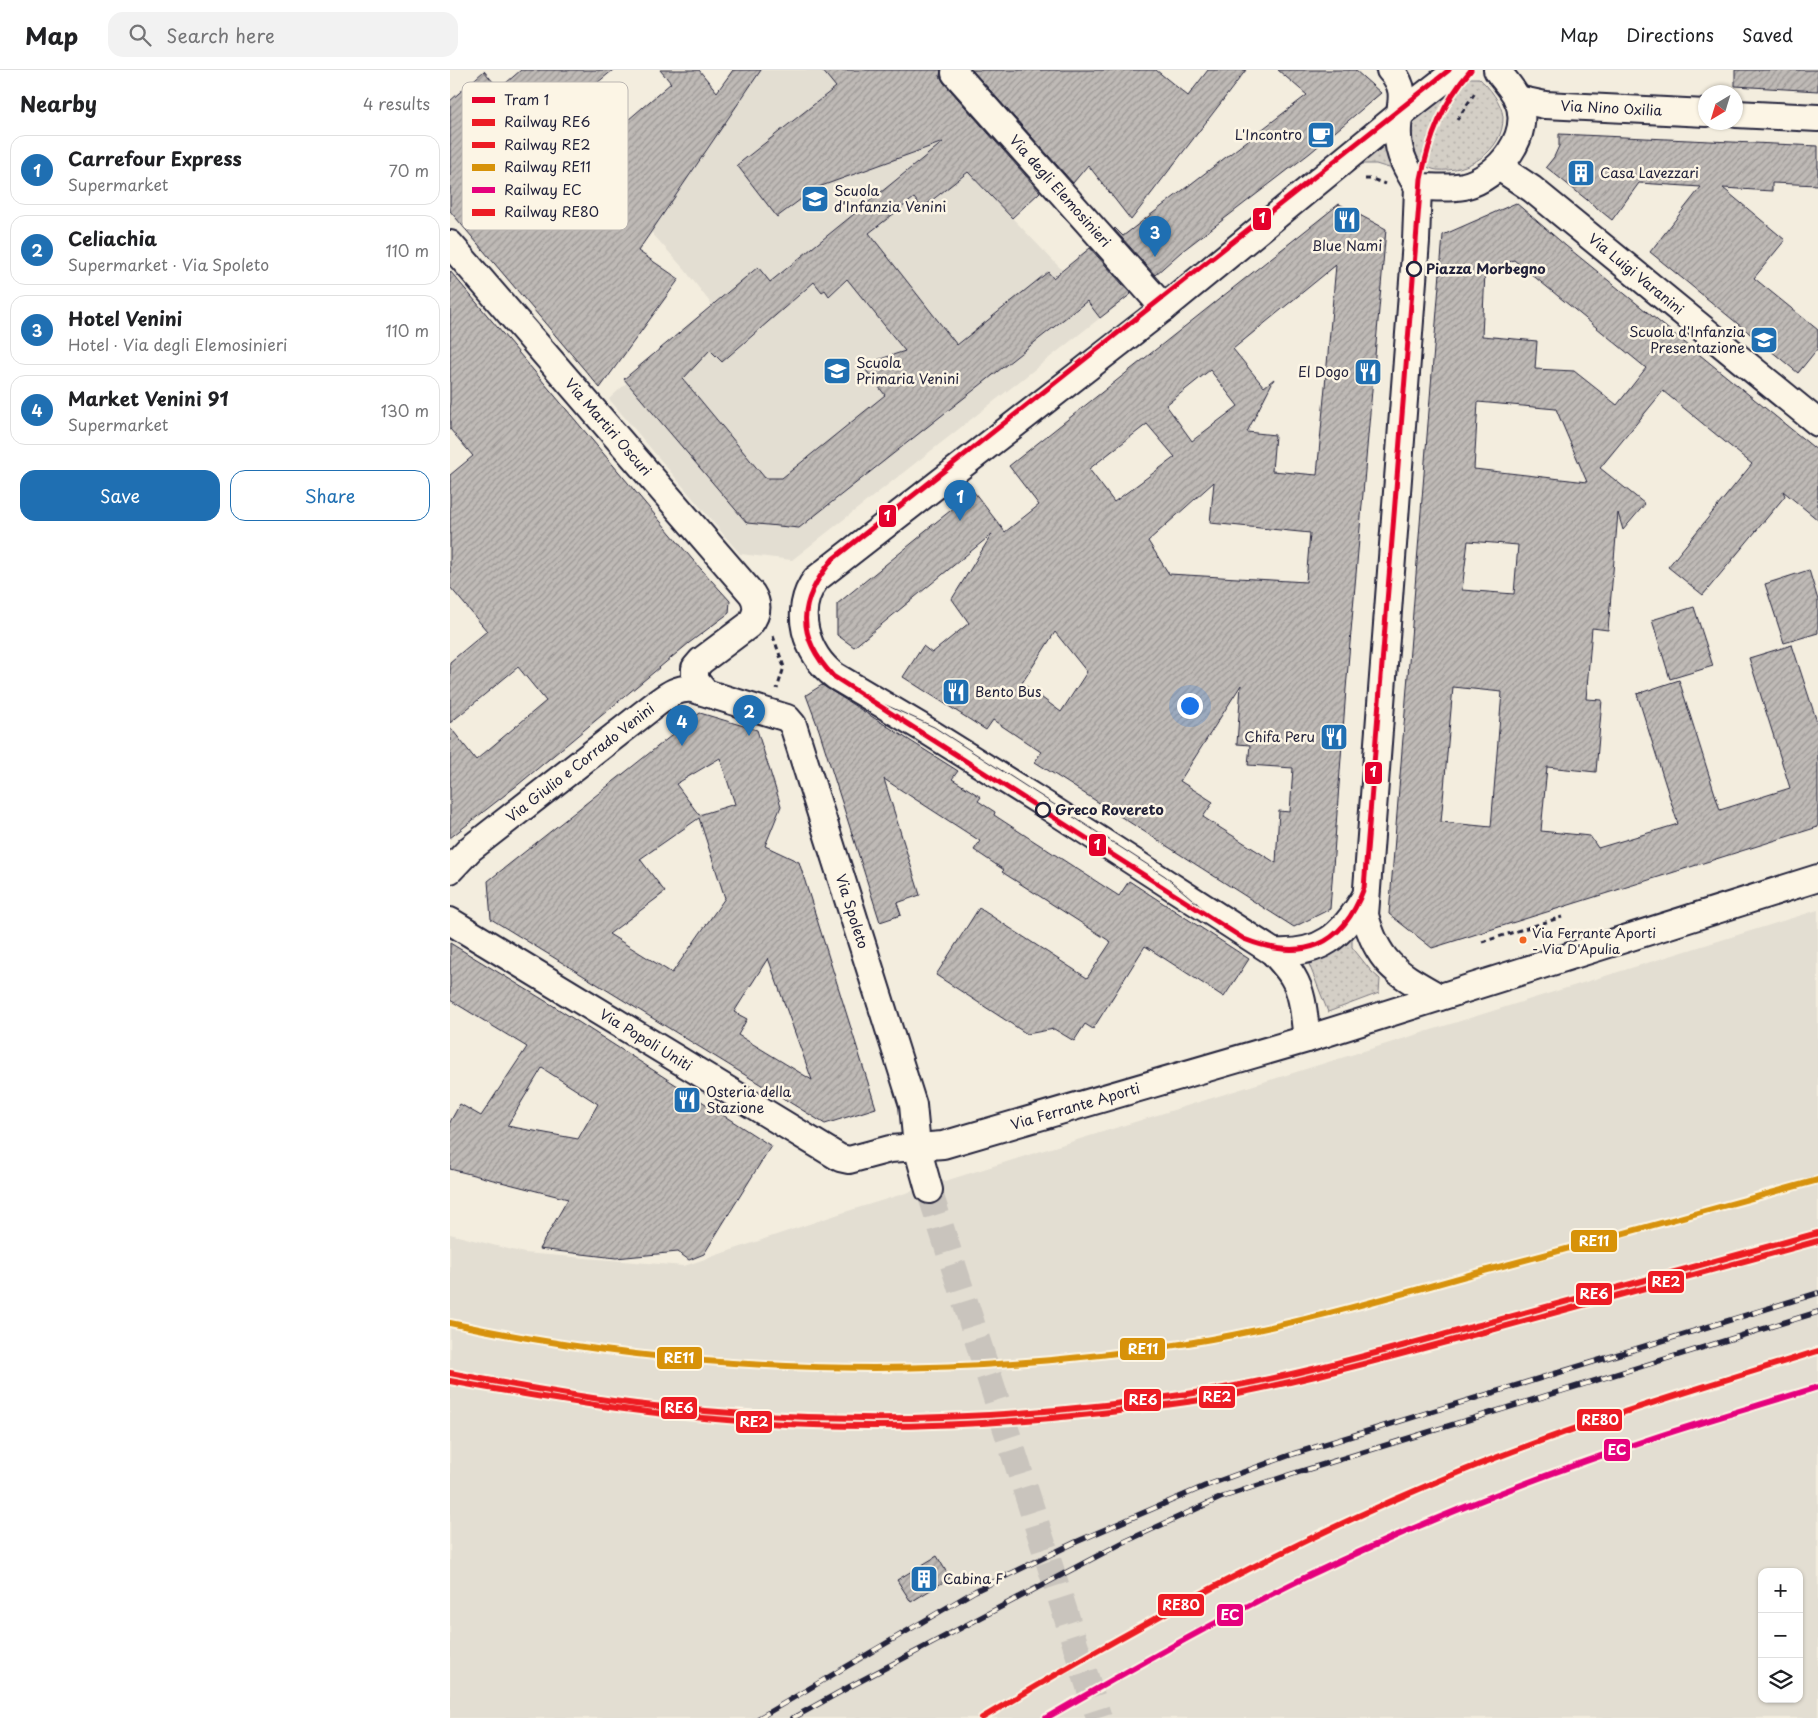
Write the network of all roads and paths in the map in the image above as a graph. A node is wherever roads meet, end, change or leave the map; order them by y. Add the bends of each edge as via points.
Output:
1 (1390, 70) edge
2 (1457, 70) edge
3 (1497, 70) edge
4 (955, 73) dead end
5 (1477, 89) dead end
6 (1517, 99) junction
7 (1698, 113) edge
8 (1743, 114) edge
9 (1399, 115) junction
10 (1818, 118) edge
11 (1457, 120) dead end
12 (1499, 167) junction
13 (1358, 178) dead end
14 (1418, 187) junction
15 (450, 244) edge
16 (1164, 308) junction
17 (1818, 423) edge
18 (762, 623) junction
19 (705, 692) junction
20 (775, 695) dead end
21 (450, 870) edge
22 (1818, 878) edge
23 (1365, 897) junction
24 (1562, 917) dead end
25 (450, 922) edge
26 (1482, 942) dead end
27 (1273, 952) junction
28 (1439, 997) junction
29 (1306, 1039) junction
30 (916, 1147) junction
31 (840, 1158) joint
32 (929, 1190) tunnel mouth

1 - 9 street via 1402,89
2 - 9 street
3 - 6 street
4 - 16 street, Via degli Elemosinieri
5 - 11 path
6 - 7 street, Via Nino Oxilia via 1545,105
6 - 12 street via 1518,134 1512,150
8 - 10 street
9 - 14 street via 1399,150
9 - 16 street
12 - 14 street via 1464,186
12 - 17 street, Via Luigi Varanini via 1532,189
13 - 14 path via 1372,179 1396,188
14 - 23 street
15 - 18 street, Via Martiri Oscuri via 752,594
16 - 27 street via 816,579 805,603 806,635 825,668 843,682 929,732
18 - 19 street via 748,625 697,664 695,680
18 - 20 path via 774,636 784,667
19 - 21 street, Via Giulio e Corrado Venini via 687,688 668,695 470,849
19 - 30 street, Via Spoleto via 787,718 793,725 913,1105
22 - 28 street, Via Ferrante Aporti
23 - 27 street via 1344,929 1326,942 1307,950
23 - 28 street via 1368,928 1384,958 1399,974
24 - 26 path
25 - 31 street, Via Popoli Uniti
27 - 29 street via 1297,985
28 - 29 street, Via Ferrante Aporti
29 - 30 street, Via Ferrante Aporti via 943,1145
30 - 31 street, Via Ferrante Aporti via 890,1149 849,1160
30 - 32 street, Via Spoleto

